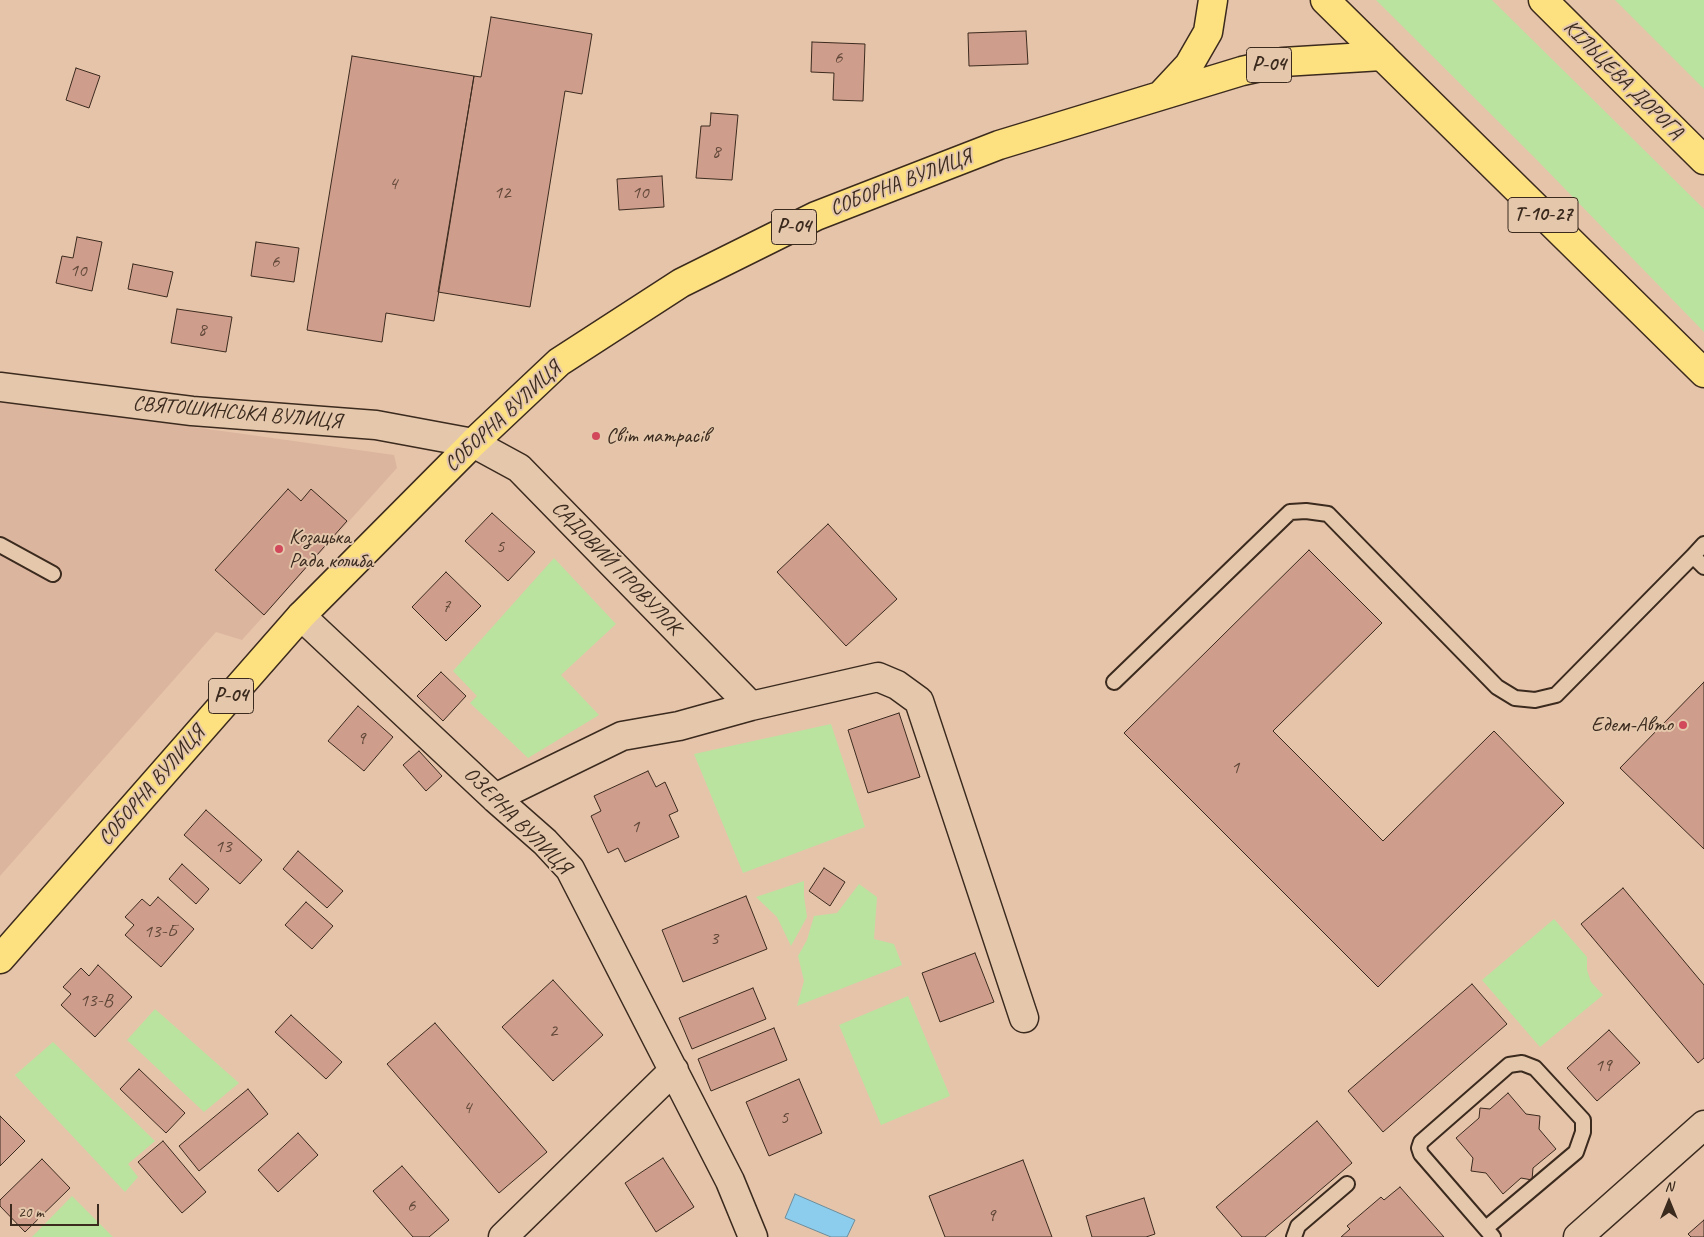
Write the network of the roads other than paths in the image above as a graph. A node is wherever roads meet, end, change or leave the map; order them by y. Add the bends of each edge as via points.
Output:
1 (1213, 0) edge
2 (1325, 0) edge
3 (1543, 0) edge
4 (1382, 56) junction
5 (1161, 95) junction
6 (1704, 160) edge
7 (1704, 373) edge
8 (0, 387) edge
9 (473, 443) junction
10 (1704, 544) edge
11 (0, 545) edge
12 (1693, 556) junction
13 (1704, 567) edge
14 (53, 574) dead end
15 (301, 616) junction
16 (1114, 682) dead end
17 (750, 706) junction
18 (495, 798) junction
19 (0, 959) edge
20 (1024, 1018) dead end
21 (674, 1070) junction
22 (1704, 1125) edge
23 (1347, 1184) dead end
24 (1490, 1232) edge
25 (503, 1237) edge
26 (754, 1237) edge
27 (1294, 1237) edge
28 (1578, 1237) edge

1 - 5 main road, СОБОРНА ВУЛИЦЯ / Р-04 via 1208,32 1189,65
2 - 4 main road, Т-10-27
3 - 6 main road, КІЛЬЦЕВА ДОРОГА
4 - 5 main road, СОБОРНА ВУЛИЦЯ / Р-04 via 1283,62
4 - 7 main road, Т-10-27
5 - 9 main road, СОБОРНА ВУЛИЦЯ / Р-04 via 999,145 816,216 689,279 559,362
8 - 9 street, СВЯТОШИНСЬКА ВУЛИЦЯ via 192,410 376,425
9 - 15 main road, СОБОРНА ВУЛИЦЯ / Р-04
9 - 17 street, САДОВИЙ ПРОВУЛОК via 519,468
10 - 12 lane
11 - 14 lane
12 - 13 lane
12 - 16 lane via 1556,695 1535,700 1515,698 1497,687 1328,514 1290,512
15 - 18 street, ОЗЕРНА ВУЛИЦЯ
15 - 19 main road, СОБОРНА ВУЛИЦЯ / Р-04
17 - 18 street via 679,726 622,736
17 - 20 street via 878,677 897,685 919,701
18 - 21 street, ОЗЕРНА ВУЛИЦЯ via 570,869
21 - 25 street
21 - 26 street, ОЗЕРНА ВУЛИЦЯ via 730,1181
22 - 28 street
23 - 27 lane via 1298,1226
24 - 24 lane via 1418,1148 1509,1066 1522,1064 1535,1068 1583,1120 1583,1132 1576,1152

